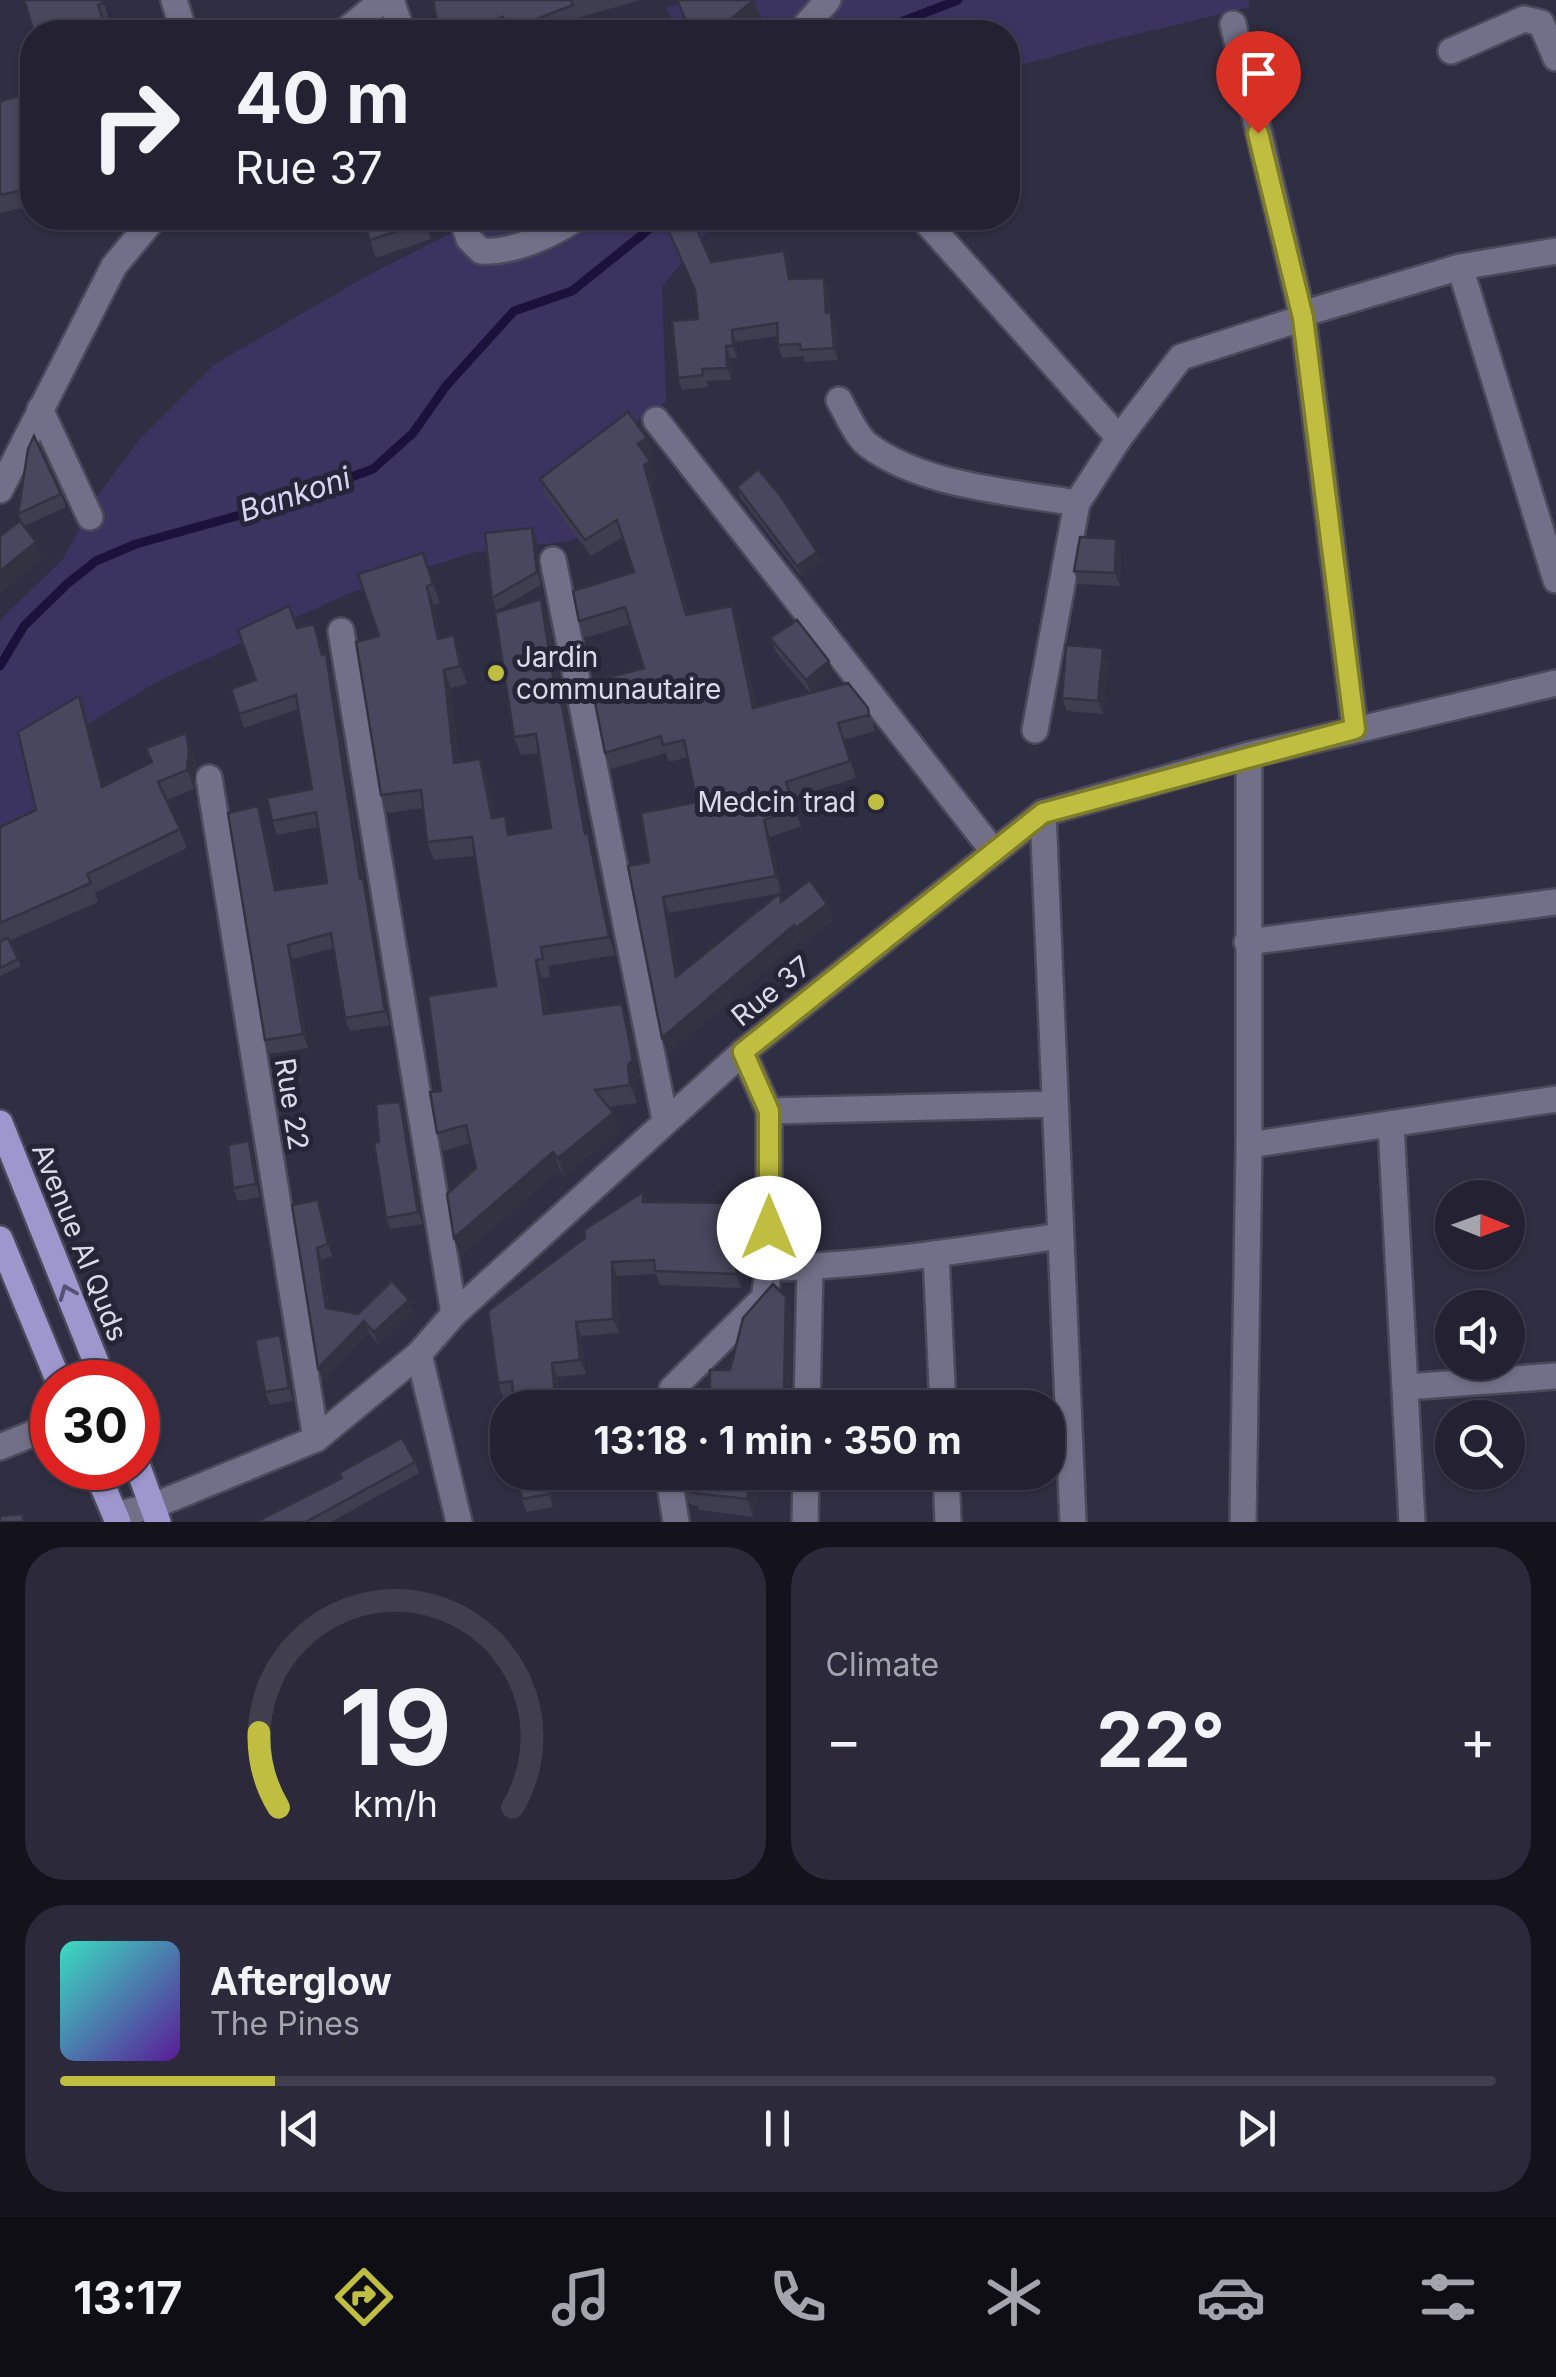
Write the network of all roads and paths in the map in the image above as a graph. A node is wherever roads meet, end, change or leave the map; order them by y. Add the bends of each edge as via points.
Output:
1 (382, 0) edge
2 (828, 0) edge
3 (358, 20) edge
4 (810, 20) edge
5 (1232, 24) dead end
6 (1451, 51) dead end
7 (1556, 58) edge
8 (144, 230) edge
9 (466, 230) edge
10 (558, 230) edge
11 (934, 230) edge
12 (1556, 252) edge
13 (1460, 266) junction
14 (1302, 316) junction
15 (838, 400) dead end
16 (40, 409) junction
17 (656, 420) dead end
18 (1119, 438) junction
19 (0, 490) edge
20 (1078, 503) junction
21 (90, 517) dead end
22 (553, 560) dead end
23 (1556, 580) edge
24 (341, 631) dead end
25 (1556, 684) edge
26 (1355, 729) junction
27 (1035, 730) dead end
28 (1249, 755) junction
29 (210, 778) dead end
30 (1043, 813) junction
31 (994, 852) junction
32 (1556, 902) edge
33 (1247, 942) junction
34 (743, 1052) junction
35 (1556, 1098) edge
36 (1054, 1104) junction
37 (769, 1111) junction
38 (665, 1120) junction
39 (0, 1123) edge
40 (1391, 1124) junction
41 (1250, 1145) junction
42 (1060, 1236) junction
43 (0, 1238) edge
44 (936, 1254) junction
45 (810, 1267) junction
46 (769, 1268) junction
47 (454, 1314) junction
48 (419, 1354) junction
49 (50, 1360) edge
50 (95, 1360) edge
51 (1556, 1376) edge
52 (1406, 1387) junction
53 (672, 1390) edge
54 (807, 1390) edge
55 (942, 1390) edge
56 (30, 1434) edge
57 (316, 1439) junction
58 (0, 1446) edge
59 (104, 1490) edge
60 (147, 1490) edge
61 (671, 1490) edge
62 (806, 1490) edge
63 (947, 1490) edge
64 (156, 1514) edge
65 (116, 1519) edge
66 (459, 1522) edge
67 (676, 1522) edge
68 (805, 1522) edge
69 (948, 1522) edge
70 (1073, 1522) edge
71 (1242, 1522) edge
72 (1412, 1522) edge

1 - 3 street
2 - 4 street
5 - 14 street
6 - 7 street via 1524,19 1541,23
8 - 16 street via 114,266
9 - 10 street via 481,251 497,252
11 - 18 street
12 - 13 street
13 - 14 street
13 - 23 street
14 - 18 street via 1182,357
14 - 26 street
15 - 20 street via 865,444 902,466
16 - 19 street
16 - 21 street
17 - 31 street
18 - 20 street
20 - 27 street
22 - 38 street
24 - 47 street
25 - 26 street, Rue 37
26 - 28 street, Rue 37
28 - 30 street, Rue 37
28 - 33 street
29 - 57 street, Rue 22
30 - 31 street, Rue 37
30 - 36 street
31 - 34 street, Rue 37
32 - 33 street
33 - 41 street
34 - 37 street
34 - 38 street, Rue 37
35 - 40 street
36 - 37 street
36 - 42 street
37 - 46 street
38 - 47 street, Rue 37
50 -> 39 main road, Avenue Al Quds
40 - 41 street
40 - 52 street
41 - 71 street
42 - 44 street
42 - 70 street
43 - 49 main road
44 - 45 street
44 - 55 street
45 - 46 street
45 - 54 street
46 - 53 street via 764,1298
47 - 48 street, Rue 37
48 - 57 street, Rue 37
48 - 66 street
51 - 52 street
52 - 72 street
56 - 58 street
57 - 64 street, Rue 37
59 - 65 main road
60 - 64 main road
61 - 67 street
62 - 68 street
63 - 69 street
64 - 65 street, Rue 37

